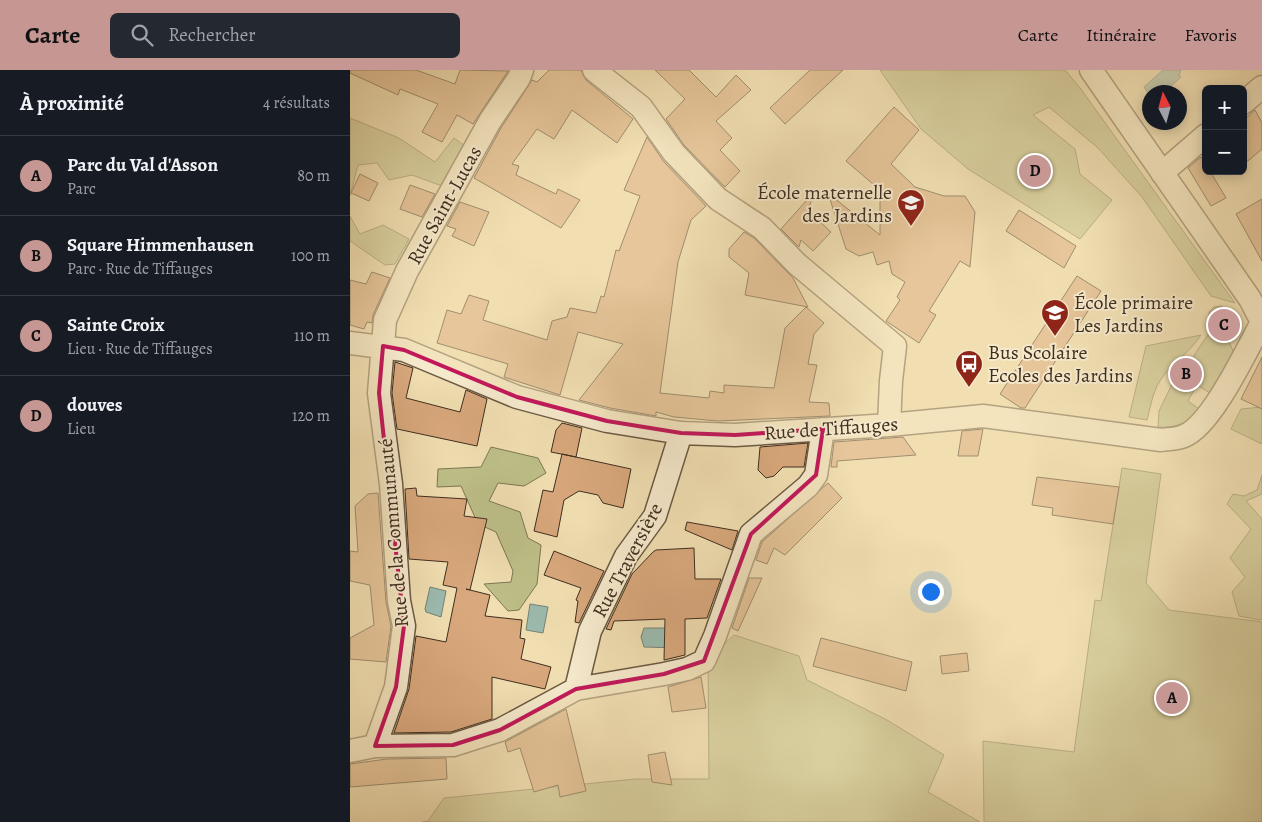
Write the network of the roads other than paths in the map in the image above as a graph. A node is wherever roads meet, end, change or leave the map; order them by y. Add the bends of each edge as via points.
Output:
1 (522, 70) edge
2 (594, 70) edge
3 (1091, 70) edge
4 (1262, 87) edge
5 (1247, 100) edge
6 (1202, 139) edge
7 (1162, 173) junction
8 (1262, 322) edge
9 (350, 343) edge
10 (383, 346) junction
11 (889, 425) junction
12 (824, 429) junction
13 (681, 432) junction
14 (576, 689) junction
15 (375, 746) junction
16 (350, 750) edge

1 - 10 street, Rue Saint-Lucas via 407,272 385,320
2 - 11 street via 641,107 674,153 718,200 762,228 797,264 895,346
3 - 7 street
4 - 5 street
6 - 7 street
7 - 8 street via 1250,299
8 - 11 street, Rue de Tiffauges via 1216,406 1200,425 1185,436 1143,439 984,416
9 - 10 street, Rue de Tiffauges
10 - 13 street, Rue de Tiffauges via 404,350 517,397 607,421
10 - 15 street, Rue de la Communauté via 379,393 404,626 396,687
11 - 12 street, Rue de Tiffauges
12 - 13 street, Rue de Tiffauges via 735,435
12 - 14 street via 816,475 808,486 751,534 704,661 687,669
13 - 14 street, Rue Traversière via 655,516 626,556 590,631
14 - 15 street via 500,730 453,745
15 - 16 street

